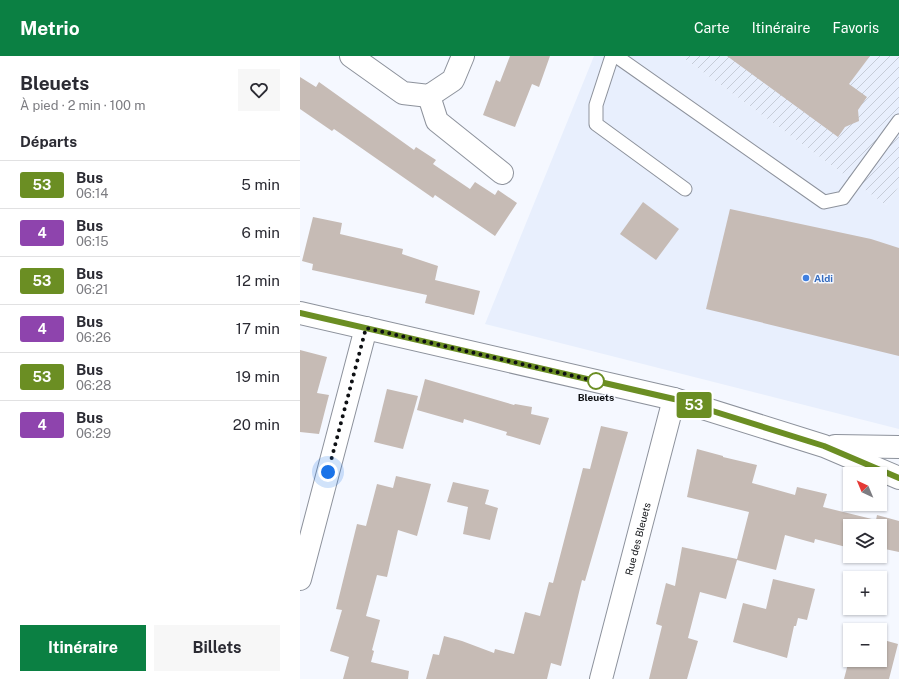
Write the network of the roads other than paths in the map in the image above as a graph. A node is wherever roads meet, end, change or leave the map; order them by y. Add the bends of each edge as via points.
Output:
1 (351, 56) edge
2 (463, 56) edge
3 (612, 56) edge
4 (616, 56) edge
5 (429, 96) junction
6 (899, 121) edge
7 (502, 173) dead end
8 (685, 189) dead end
9 (300, 313) edge
10 (366, 328) junction
11 (674, 399) junction
12 (824, 446) junction
13 (899, 447) edge
14 (899, 478) edge
15 (300, 579) edge
16 (601, 679) edge

1 - 5 street via 403,92
2 - 5 street via 454,80
3 - 8 lane via 596,105 596,124
4 - 6 lane via 824,202 843,198
5 - 7 street via 436,121
9 - 10 street
10 - 11 street
10 - 15 street
11 - 12 street
11 - 16 street, Rue des Bleuets
12 - 13 street
12 - 14 street

